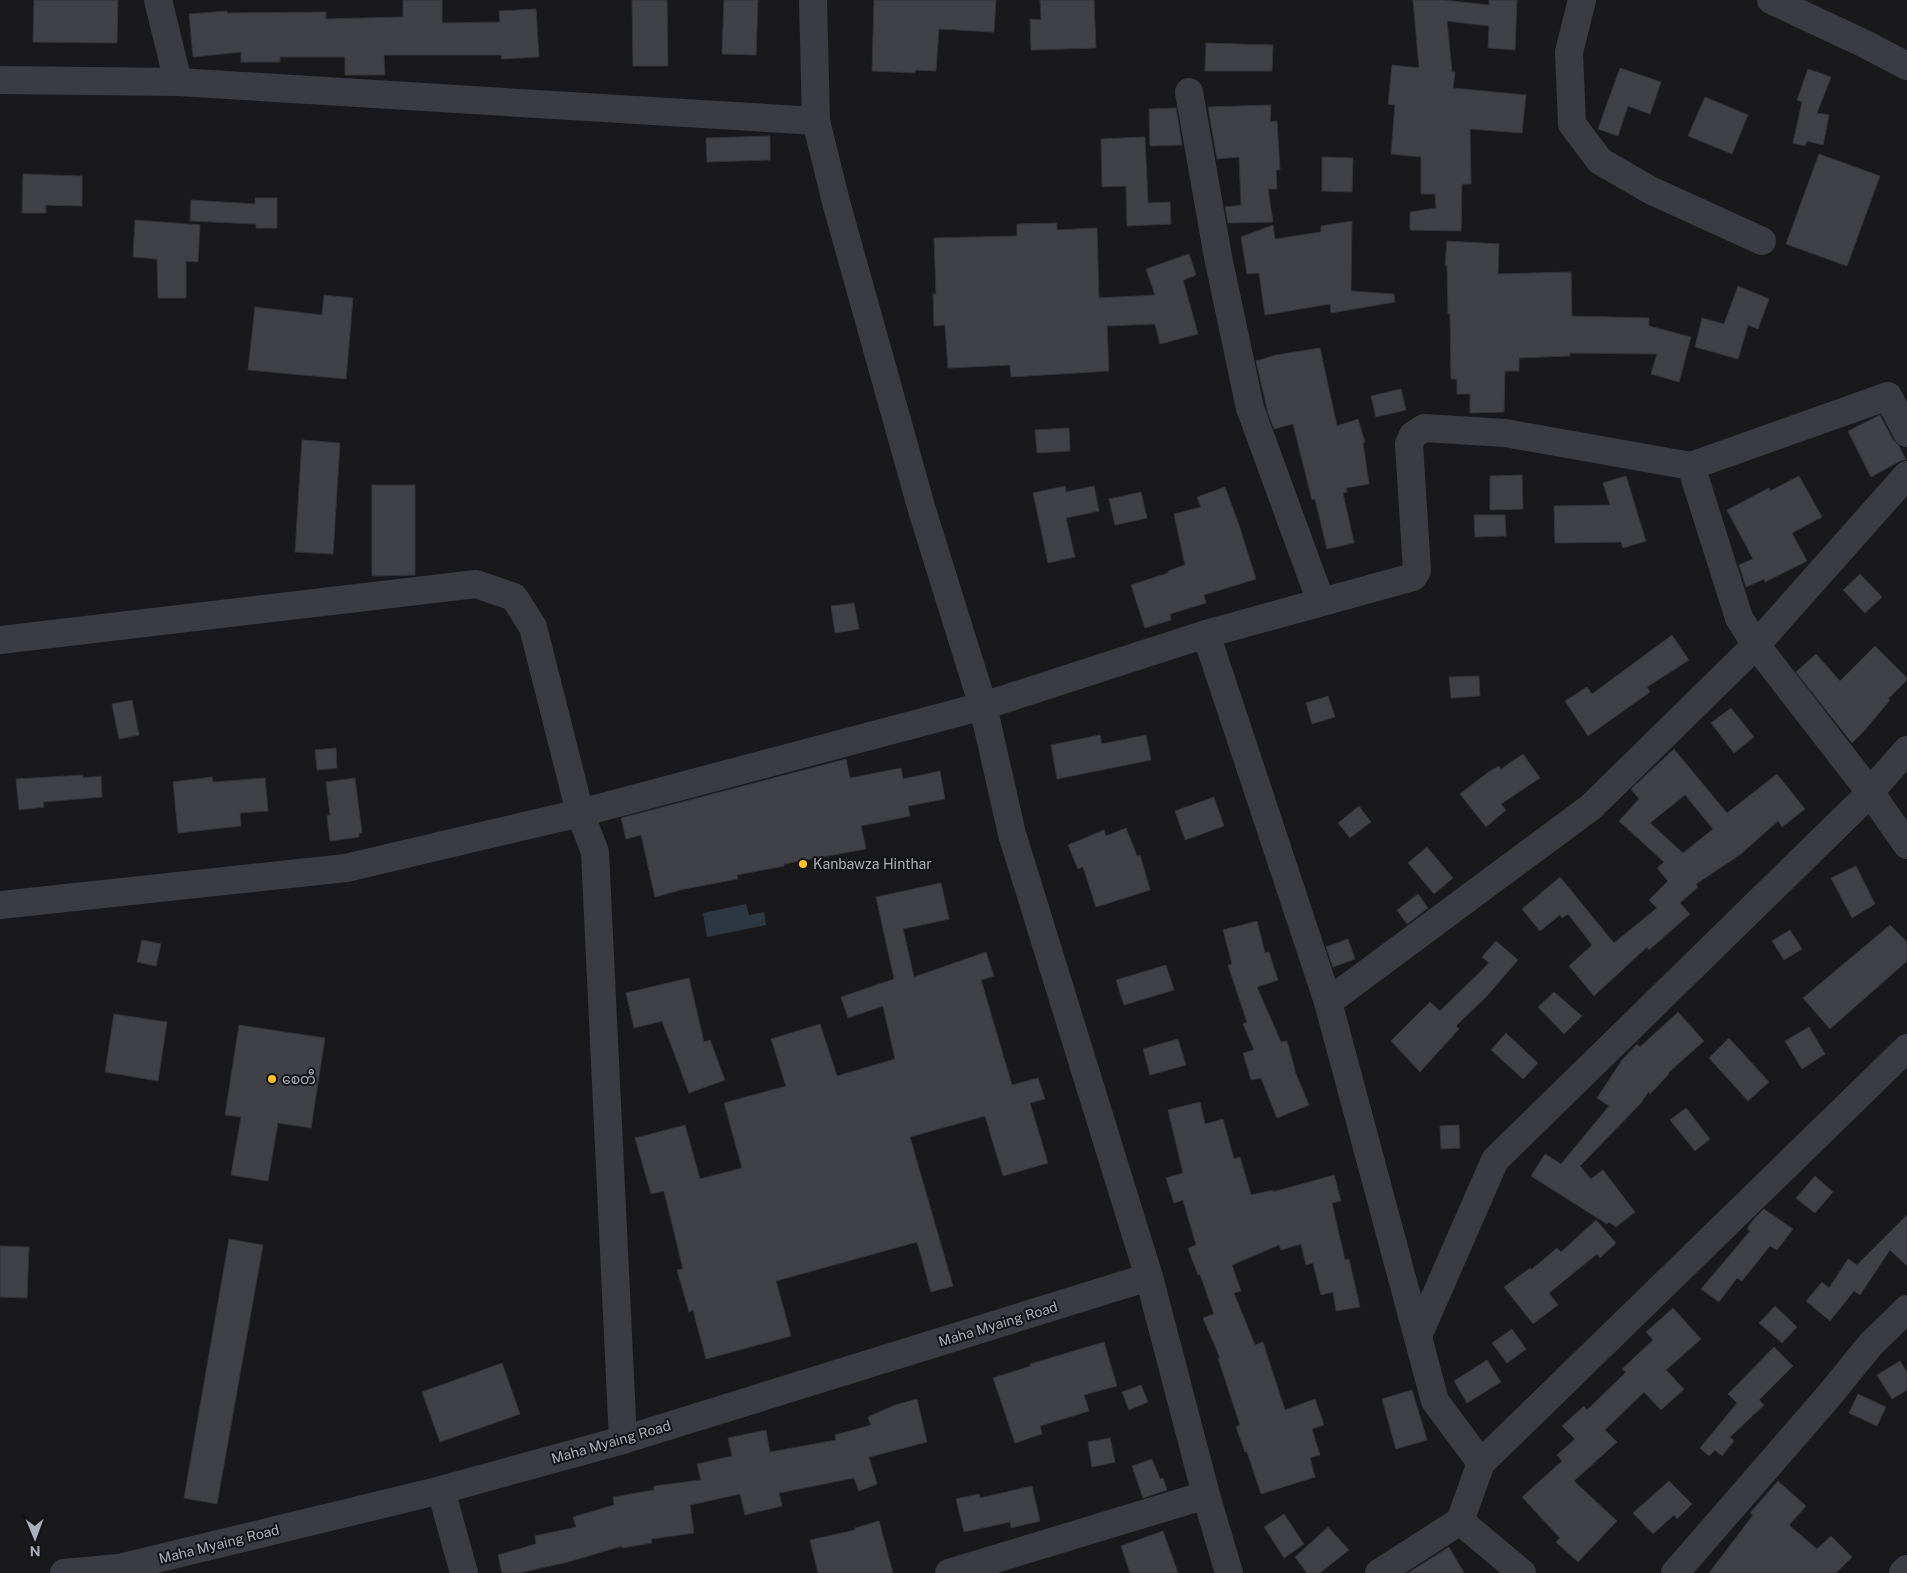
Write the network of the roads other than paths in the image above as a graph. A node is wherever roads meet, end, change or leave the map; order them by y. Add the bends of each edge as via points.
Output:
1 (158, 0) edge
2 (813, 0) edge
3 (1582, 0) edge
4 (1771, 0) edge
5 (1907, 66) edge
6 (0, 80) edge
7 (178, 82) junction
8 (1189, 92) dead end
9 (816, 121) junction
10 (1762, 241) dead end
11 (1907, 433) edge
12 (1691, 466) junction
13 (1907, 475) edge
14 (1321, 602) junction
15 (1206, 634) junction
16 (0, 640) edge
17 (1756, 645) junction
18 (983, 706) junction
19 (1907, 750) edge
20 (1870, 792) junction
21 (580, 813) junction
22 (1907, 844) edge
23 (0, 906) edge
24 (1328, 1002) junction
25 (1907, 1048) edge
26 (1149, 1277) junction
27 (1907, 1309) edge
28 (1418, 1336) junction
29 (623, 1440) junction
30 (1480, 1463) junction
31 (441, 1490) junction
32 (1206, 1495) junction
33 (1460, 1521) junction
34 (1907, 1569) edge
35 (64, 1573) edge
36 (464, 1573) edge
37 (948, 1573) edge
38 (1229, 1573) edge
39 (1379, 1573) edge
40 (1522, 1573) edge
41 (1675, 1573) edge
42 (1904, 1573) edge

1 - 7 street
2 - 9 street
3 - 10 street via 1569,52 1572,124 1600,161 1650,190
4 - 5 street
6 - 7 street
7 - 9 street
8 - 14 street via 1218,257 1250,408
9 - 18 street via 922,510
11 - 12 street via 1888,396
12 - 14 street via 1505,433 1424,428 1412,435 1409,444 1417,571 1413,577
12 - 17 street via 1739,618
13 - 17 street
14 - 15 street
15 - 18 street
15 - 24 street
16 - 21 street via 476,584 514,597 533,627
17 - 20 street
17 - 24 street via 1591,807
18 - 21 street
18 - 26 street via 1012,834
19 - 20 street
20 - 22 street
20 - 28 street via 1495,1160
21 - 23 street via 346,868
21 - 29 street via 595,852
24 - 28 street
25 - 30 street
26 - 29 street, Maha Myaing Road
26 - 32 street
27 - 41 street via 1871,1344
28 - 30 street via 1435,1401
29 - 31 street, Maha Myaing Road
30 - 33 street
31 - 35 street, Maha Myaing Road via 119,1568
31 - 36 street
32 - 37 street
32 - 38 street
33 - 39 street
33 - 40 street
34 - 42 street

